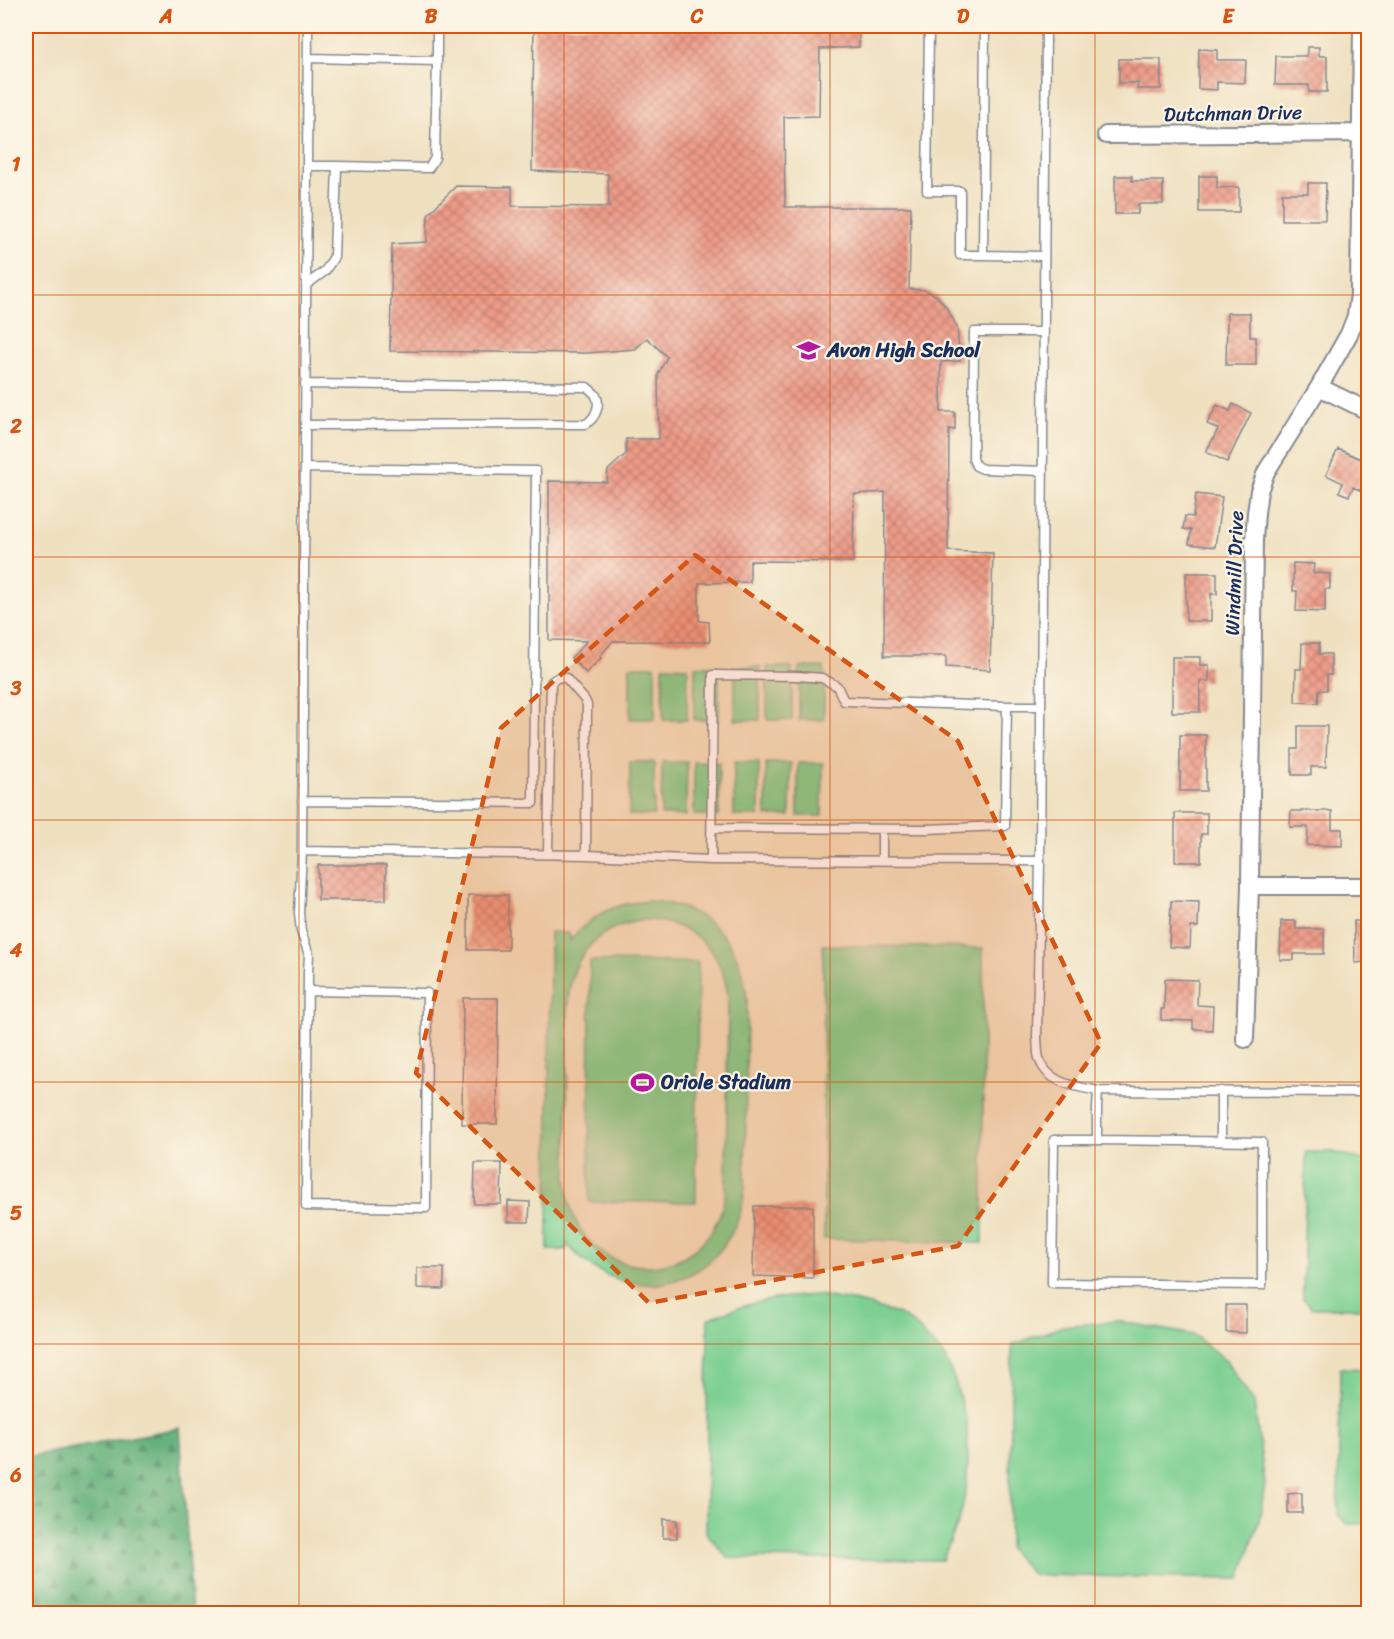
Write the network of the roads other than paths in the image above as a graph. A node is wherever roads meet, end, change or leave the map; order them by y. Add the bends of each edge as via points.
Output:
1 (308, 26) edge
2 (437, 26) edge
3 (928, 26) edge
4 (985, 26) edge
5 (1046, 26) edge
6 (1362, 26) edge
7 (309, 58) junction
8 (437, 61) junction
9 (1365, 133) edge
10 (1106, 135) dead end
11 (308, 166) junction
12 (336, 166) junction
13 (983, 255) junction
14 (1044, 256) junction
15 (306, 285) junction
16 (1044, 332) junction
17 (305, 384) junction
18 (1319, 387) junction
19 (1368, 411) edge
20 (305, 425) junction
21 (305, 468) junction
22 (1043, 471) junction
23 (1007, 706) junction
24 (1041, 706) junction
25 (302, 801) junction
26 (712, 828) junction
27 (882, 829) junction
28 (302, 851) junction
29 (548, 854) junction
30 (586, 855) junction
31 (882, 859) junction
32 (711, 860) junction
33 (1040, 861) junction
34 (1250, 886) junction
35 (1368, 886) edge
36 (308, 991) junction
37 (1245, 1039) dead end
38 (1098, 1091) junction
39 (1221, 1091) junction
40 (1368, 1092) edge
41 (1096, 1140) junction
42 (1221, 1141) junction

1 - 7 lane
2 - 8 lane
3 - 13 lane via 927,191 960,191 960,255
4 - 13 lane
5 - 14 lane
6 - 9 street, Windmill Drive
7 - 8 lane
7 - 11 lane
8 - 12 lane via 435,158 429,168
9 - 10 street, Dutchman Drive
9 - 18 street, Windmill Drive via 1356,316
11 - 12 lane
11 - 15 lane
12 - 15 lane via 334,257 325,271
13 - 14 lane
14 - 16 lane
15 - 17 lane
16 - 22 lane
16 - 22 lane via 974,332 973,447 973,459 982,470
17 - 20 lane
17 - 20 lane via 587,387 595,393 597,412 586,424
18 - 19 street
18 - 34 street, Windmill Drive via 1266,472 1259,491 1254,540
20 - 21 lane
21 - 25 lane
21 - 25 lane via 536,471 533,803
22 - 24 lane
23 - 24 lane
23 - 26 lane via 844,701 837,686 822,678 712,675
23 - 27 lane via 1005,826
24 - 33 lane
25 - 28 lane
26 - 27 lane
26 - 32 lane
27 - 31 lane
28 - 29 lane
28 - 36 lane via 299,913 309,955
29 - 30 lane
29 - 30 lane via 550,682 559,677 566,678 587,705
30 - 32 lane
31 - 32 lane
31 - 33 lane
33 - 38 lane via 1039,1058 1055,1080
34 - 35 street
34 - 37 street, Windmill Drive
36 - 36 lane via 306,1206 426,1208 427,993
38 - 39 lane
38 - 41 lane
39 - 40 lane
39 - 42 lane
41 - 42 lane
41 - 42 lane via 1054,1140 1052,1283 1262,1286 1262,1142

